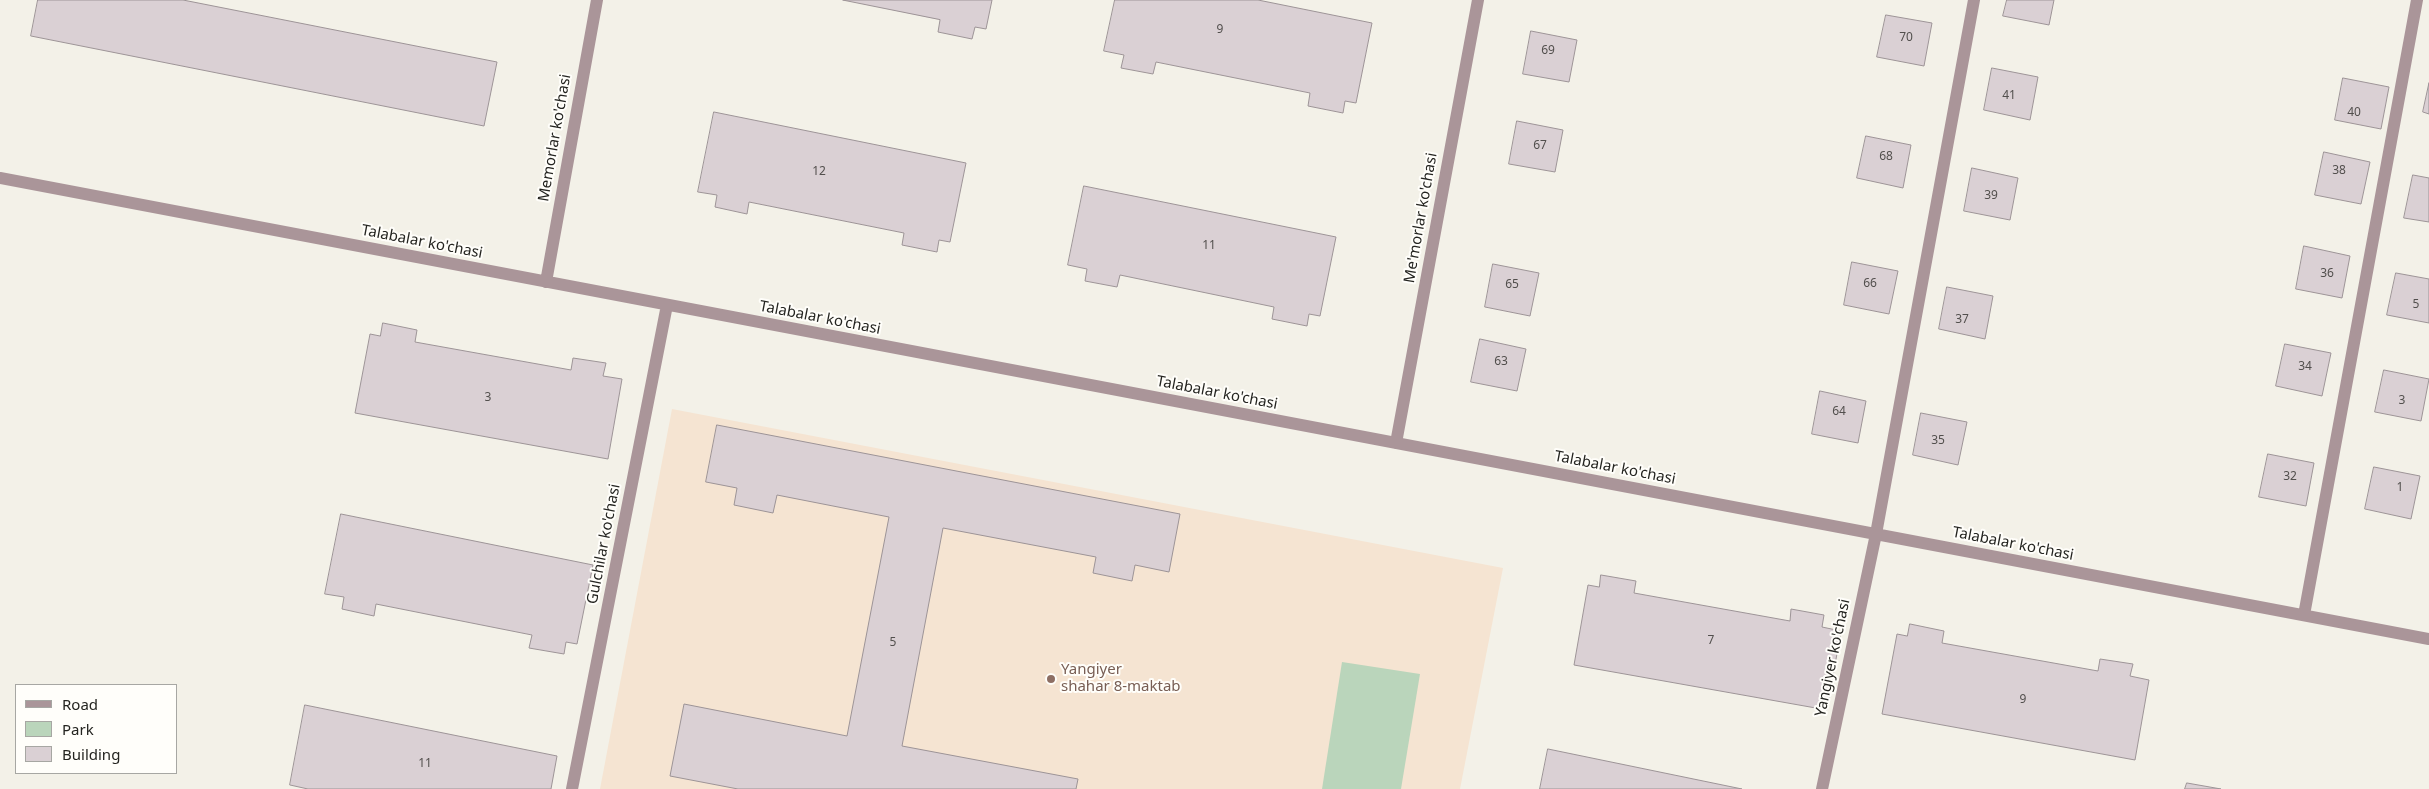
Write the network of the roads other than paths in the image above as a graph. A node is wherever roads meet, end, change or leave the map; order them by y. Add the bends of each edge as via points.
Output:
1 (597, 0) edge
2 (1478, 0) edge
3 (1974, 0) edge
4 (2417, 0) edge
5 (0, 178) edge
6 (546, 282) junction
7 (667, 306) junction
8 (1396, 443) junction
9 (1876, 534) junction
10 (2304, 615) junction
11 (2429, 639) edge
12 (572, 789) edge
13 (1822, 789) edge

1 - 6 street, Memorlar ko'chasi
2 - 8 street, Me'morlar ko'chasi
3 - 9 street, Yangiyer ko'chasi
4 - 10 street
5 - 6 street, Talabalar ko'chasi
6 - 7 street, Talabalar ko'chasi
7 - 8 street, Talabalar ko'chasi
7 - 12 street, Gulchilar ko'chasi
8 - 9 street, Talabalar ko'chasi
9 - 10 street, Talabalar ko'chasi
9 - 13 street, Yangiyer ko'chasi
10 - 11 street, Talabalar ko'chasi

